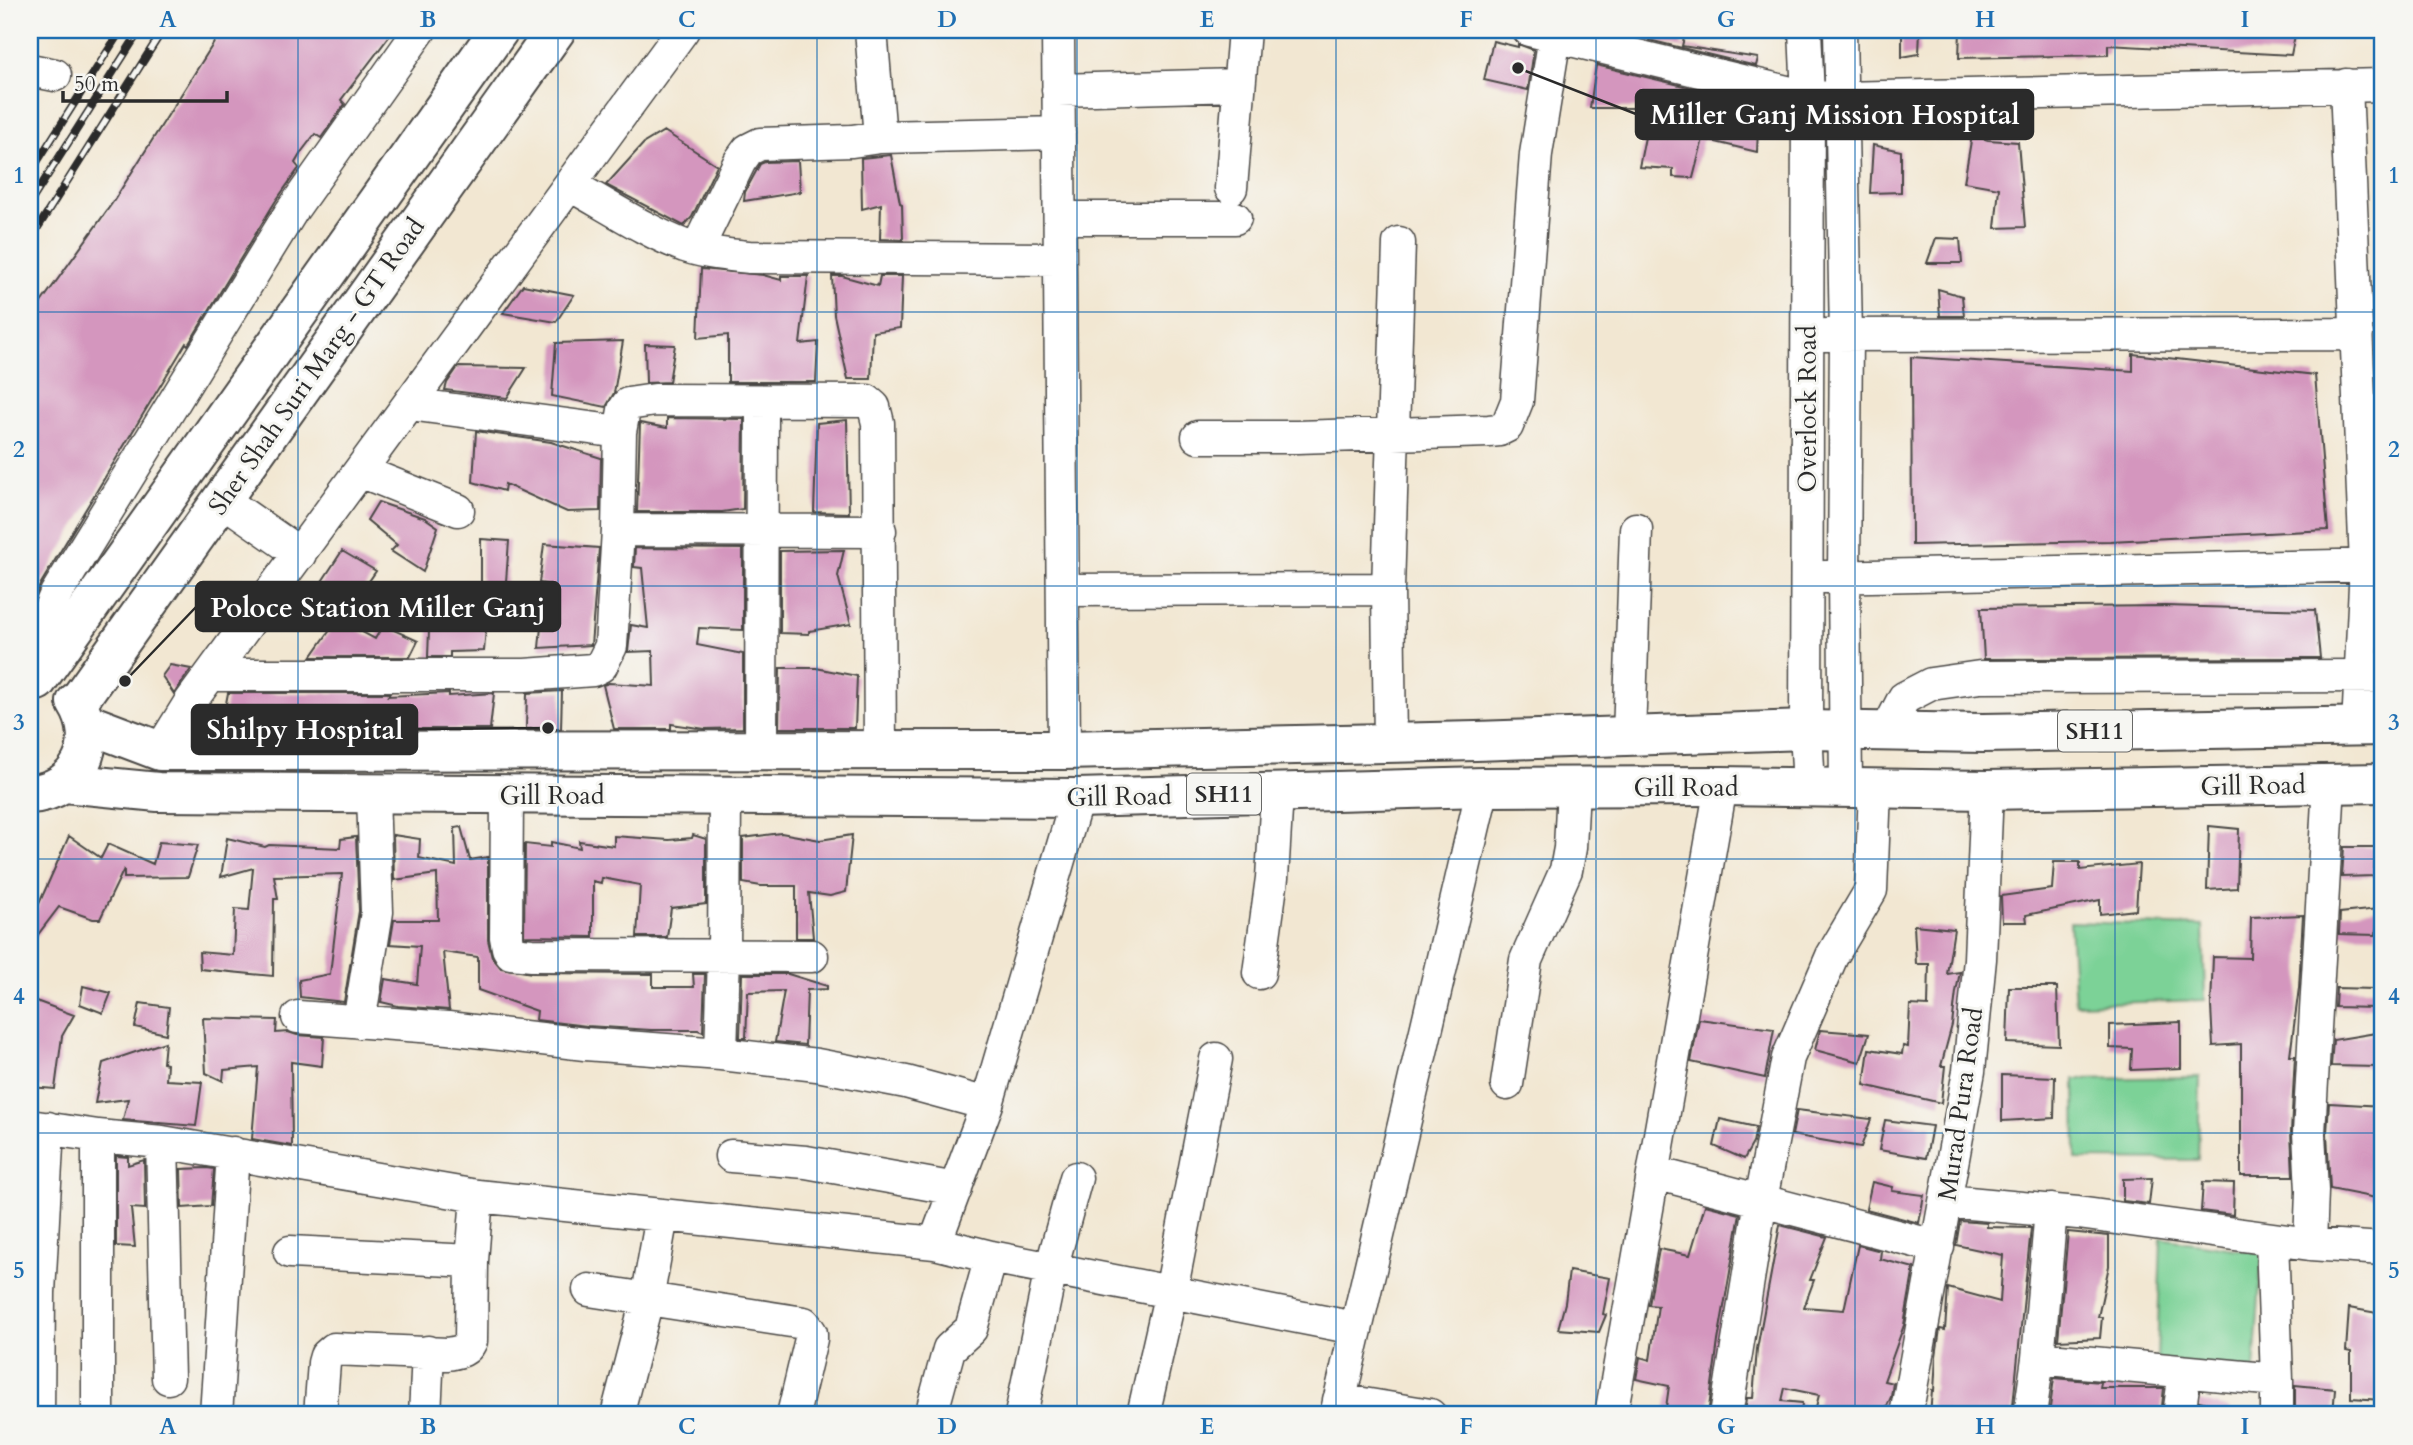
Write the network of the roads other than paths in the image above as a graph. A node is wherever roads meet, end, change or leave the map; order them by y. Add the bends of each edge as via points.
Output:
1 (420, 30) edge
2 (499, 30) edge
3 (556, 30) edge
4 (683, 30) edge
5 (871, 30) edge
6 (1058, 30) edge
7 (1244, 30) edge
8 (1805, 30) edge
9 (1840, 30) edge
10 (1542, 33) edge
11 (1239, 85) junction
12 (2346, 85) junction
13 (2383, 85) edge
14 (1058, 90) junction
15 (1808, 97) junction
16 (1841, 98) junction
17 (1059, 133) junction
18 (880, 137) junction
19 (570, 185) junction
20 (1060, 218) junction
21 (1399, 243) dead end
22 (697, 249) junction
23 (1059, 259) junction
24 (2357, 334) junction
25 (1807, 335) junction
26 (1846, 335) junction
27 (762, 402) junction
28 (409, 404) junction
29 (620, 432) junction
30 (1391, 434) junction
31 (1198, 437) dead end
32 (360, 471) junction
33 (221, 499) junction
34 (458, 510) dead end
35 (1636, 529) dead end
36 (618, 530) junction
37 (763, 531) junction
38 (880, 531) junction
39 (300, 554) junction
40 (2375, 565) edge
41 (1806, 577) junction
42 (1844, 577) junction
43 (1388, 589) junction
44 (1063, 590) junction
45 (32, 672) edge
46 (211, 675) junction
47 (2372, 676) edge
48 (81, 713) junction
49 (2371, 727) edge
50 (1806, 730) junction
51 (1845, 731) junction
52 (1887, 731) junction
53 (1629, 736) junction
54 (1390, 743) junction
55 (880, 750) junction
56 (1064, 750) junction
57 (160, 751) junction
58 (761, 752) junction
59 (2383, 783) edge
60 (2329, 784) junction
61 (1721, 786) junction
62 (1483, 787) junction
63 (1573, 787) junction
64 (1843, 788) junction
65 (1987, 790) junction
66 (1277, 793) junction
67 (40, 795) edge
68 (373, 795) junction
69 (507, 795) junction
70 (725, 796) junction
71 (1077, 798) junction
72 (724, 954) junction
73 (813, 956) dead end
74 (1259, 973) dead end
75 (298, 1017) dead end
76 (359, 1022) junction
77 (721, 1054) junction
78 (1216, 1059) dead end
79 (1507, 1084) dead end
80 (987, 1104) junction
81 (39, 1127) edge
82 (98, 1136) junction
83 (162, 1142) junction
84 (233, 1153) junction
85 (731, 1156) dead end
86 (1654, 1173) junction
87 (1076, 1178) dead end
88 (956, 1189) junction
89 (477, 1196) junction
90 (1761, 1200) junction
91 (1947, 1200) junction
92 (2051, 1210) junction
93 (662, 1216) junction
94 (2272, 1238) junction
95 (935, 1244) junction
96 (2310, 1244) junction
97 (1938, 1247) junction
98 (2383, 1250) edge
99 (290, 1252) dead end
100 (991, 1257) junction
101 (472, 1261) junction
102 (1051, 1269) junction
103 (589, 1290) dead end
104 (1171, 1293) junction
105 (647, 1300) junction
106 (1355, 1328) junction
107 (428, 1352) junction
108 (2038, 1357) junction
109 (2185, 1372) junction
110 (167, 1378) dead end
111 (2277, 1380) junction
112 (1338, 1408) edge
113 (38, 1415) edge
114 (98, 1415) edge
115 (216, 1415) edge
116 (320, 1415) edge
117 (425, 1415) edge
118 (617, 1415) edge
119 (793, 1415) edge
120 (931, 1415) edge
121 (1021, 1415) edge
122 (1143, 1415) edge
123 (1430, 1415) edge
124 (1611, 1415) edge
125 (1726, 1415) edge
126 (1906, 1415) edge
127 (2030, 1415) edge
128 (2179, 1415) edge
129 (2277, 1415) edge

1 - 45 street via 291,212 56,594
2 - 45 main road, Sher Shah Suri Marg - GT Road
3 - 33 main road, Sher Shah Suri Marg - GT Road
4 - 19 street
5 - 18 street
6 - 14 street
7 - 11 street
8 - 15 street, Overlock Road
9 - 16 street, Overlock Road
10 - 15 street
10 - 30 street via 1517,401 1511,420 1499,430
11 - 14 street
11 - 20 street via 1233,203
12 - 13 street
12 - 16 street
12 - 24 street
14 - 17 street
15 - 16 street
15 - 25 street, Overlock Road
16 - 26 street, Overlock Road
17 - 18 street
17 - 20 street
18 - 22 street via 760,144 748,150
19 - 22 street via 664,237
19 - 28 street
20 - 23 street
21 - 30 street
22 - 23 street via 749,257
23 - 44 street
24 - 26 street
24 - 40 street
25 - 26 street
25 - 41 street, Overlock Road
26 - 42 street, Overlock Road
27 - 29 street via 637,401 624,410
27 - 37 street
27 - 38 street via 852,400 867,401 874,407
28 - 29 street
28 - 32 street
29 - 36 street
30 - 31 street
30 - 43 street
32 - 34 street
32 - 39 street
33 - 39 street
33 - 48 main road, Sher Shah Suri Marg - GT Road
35 - 53 street
36 - 37 street
36 - 46 street via 611,646 601,666 593,670 525,675
37 - 38 street
37 - 58 street
38 - 55 street
39 - 46 street
40 - 42 street
40 - 47 street
41 - 42 street
41 - 50 street, Overlock Road
42 - 51 street, Overlock Road
43 - 44 street
43 - 54 street
44 - 56 street
45 - 48 main road via 66,692
46 - 57 street
47 - 49 street
47 - 52 street via 1980,677 1931,684 1904,698
48 - 57 main road, Gill Road / SH11
48 - 67 main road via 88,740 85,756 76,771
49 - 52 main road, Gill Road / SH11
50 - 51 main road, Gill Road / SH11
50 - 53 main road, Gill Road / SH11
50 - 64 street, Overlock Road
51 - 52 main road, Gill Road / SH11
51 - 64 street, Overlock Road
53 - 54 main road, Gill Road / SH11
54 - 56 main road, Gill Road / SH11
55 - 56 main road, Gill Road / SH11
55 - 58 main road, Gill Road / SH11
57 - 58 main road, Gill Road / SH11
59 - 60 main road, Gill Road / SH11
60 - 65 main road, Gill Road / SH11
60 - 96 street via 2309,1133
61 - 63 main road, Gill Road / SH11
61 - 64 main road, Gill Road / SH11
61 - 86 street
62 - 63 main road, Gill Road / SH11
62 - 66 main road, Gill Road / SH11
62 - 106 street
63 - 79 street via 1566,870 1526,960
64 - 65 main road, Gill Road / SH11
64 - 90 street via 1871,890 1832,956 1788,1058
65 - 91 street, Murad Pura Road via 1980,959 1969,1071
66 - 71 main road, Gill Road / SH11
66 - 74 street
67 - 68 main road, Gill Road / SH11
68 - 69 main road, Gill Road / SH11
68 - 76 street via 377,912
69 - 70 main road, Gill Road / SH11
69 - 72 street via 506,937 511,953
70 - 71 main road, Gill Road / SH11
70 - 72 street
71 - 80 street
72 - 73 street
72 - 77 street
75 - 76 street
76 - 77 street
77 - 80 street via 817,1065
78 - 104 street
80 - 88 street
81 - 82 street
81 - 113 street
82 - 83 street
82 - 114 street
83 - 84 street
83 - 110 street
84 - 89 street
84 - 115 street
85 - 88 street via 806,1162
86 - 90 street
86 - 124 street
87 - 102 street
88 - 95 street
89 - 93 street
89 - 101 street
90 - 97 street
90 - 125 street
91 - 92 street
91 - 97 street, Murad Pura Road
92 - 94 street
92 - 108 street
93 - 95 street
93 - 105 street
94 - 96 street
94 - 111 street
95 - 100 street
96 - 98 street
97 - 126 street, Murad Pura Road
99 - 101 street
100 - 102 street
100 - 120 street via 971,1329 949,1349
101 - 107 street via 468,1347 454,1353
102 - 104 street
102 - 121 street
103 - 105 street
104 - 106 street
104 - 122 street
105 - 118 street
105 - 119 street via 804,1323 811,1339
106 - 112 street
107 - 116 street via 330,1351 324,1363
107 - 117 street
108 - 109 street
108 - 127 street
109 - 111 street
109 - 128 street
111 - 129 street
112 - 123 street

